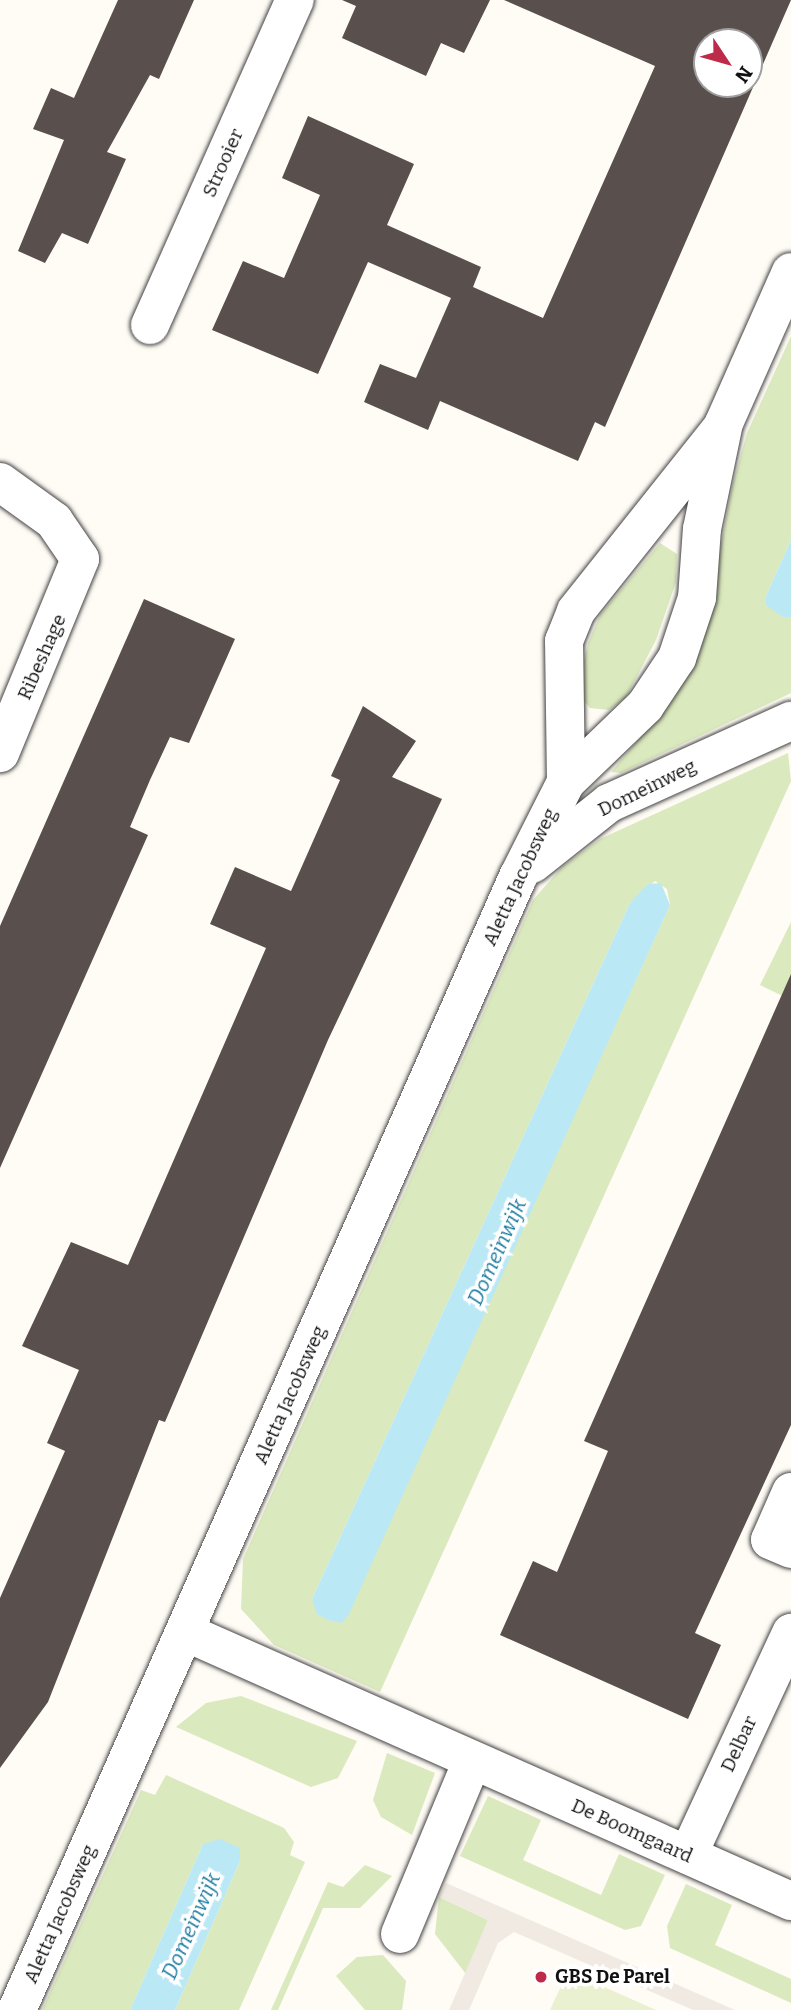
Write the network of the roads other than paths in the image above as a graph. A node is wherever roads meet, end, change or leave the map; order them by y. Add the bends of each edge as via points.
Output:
1 (295, 0) edge
2 (791, 272) edge
3 (150, 325) dead end
4 (724, 423) junction
5 (0, 482) edge
6 (791, 721) edge
7 (0, 753) edge
8 (566, 782) junction
9 (518, 877) junction
10 (791, 1492) edge
11 (791, 1549) edge
12 (185, 1632) junction
13 (791, 1633) edge
14 (472, 1761) junction
15 (688, 1855) junction
16 (791, 1901) edge
17 (400, 1934) dead end
18 (17, 2010) edge

1 - 3 street, Strooier
2 - 4 street, Aletta Jacobsweg
4 - 8 street, Aletta Jacobsweg via 702,529 697,598 677,657 645,706
4 - 8 street, Aletta Jacobsweg via 576,611 564,640
5 - 7 street, Ribeshage via 54,521 80,559
6 - 9 street, Domeinweg via 609,803
8 - 9 street, Aletta Jacobsweg
9 - 12 street, Aletta Jacobsweg
10 - 11 street via 770,1540
12 - 14 street, De Boomgaard
12 - 18 street, Aletta Jacobsweg
13 - 15 street, Delbar
14 - 15 street, De Boomgaard
14 - 17 street
15 - 16 street, De Boomgaard

